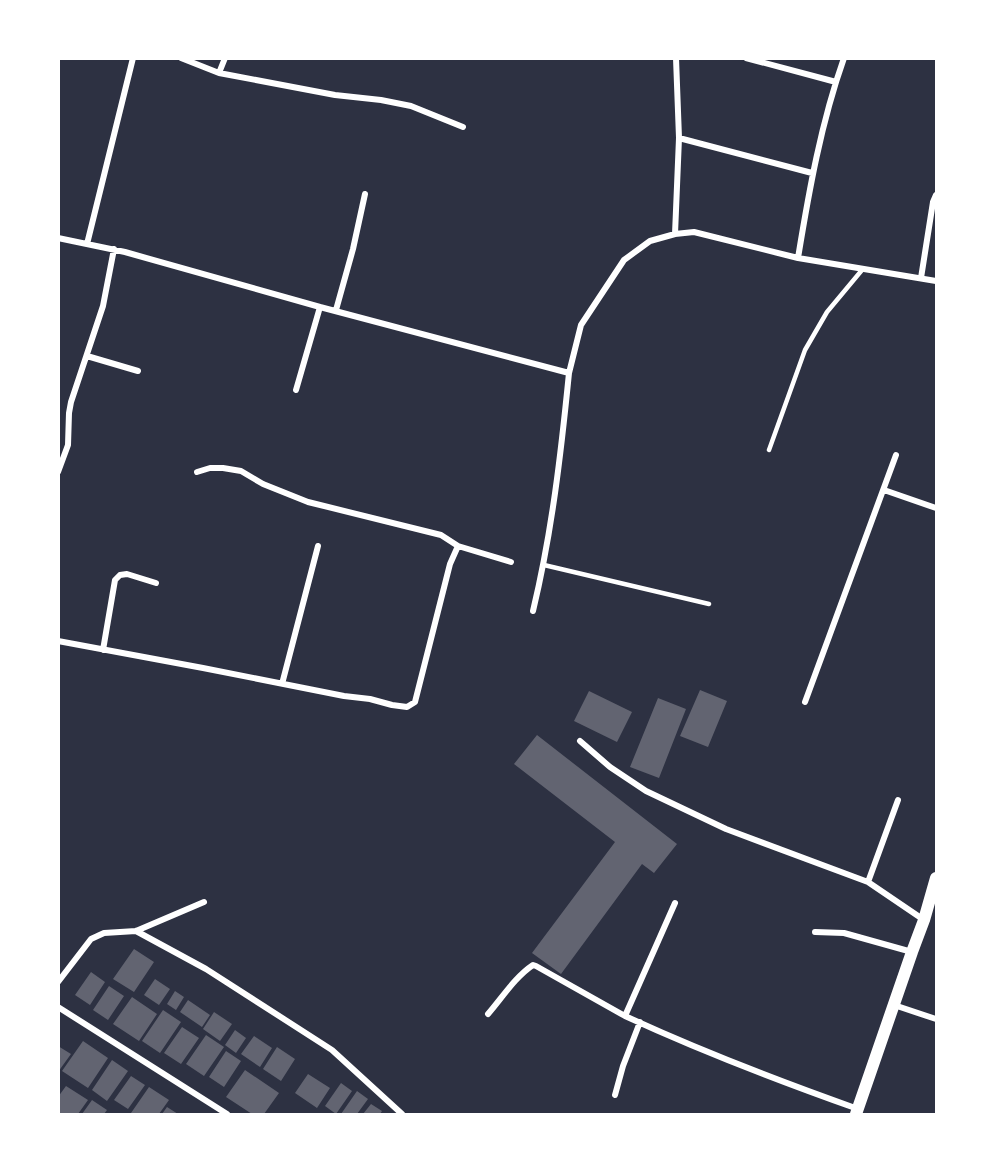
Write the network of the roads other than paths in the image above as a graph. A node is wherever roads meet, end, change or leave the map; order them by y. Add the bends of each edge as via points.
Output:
1 (133, 58) edge
2 (182, 58) edge
3 (225, 58) edge
4 (676, 58) edge
5 (746, 58) edge
6 (844, 58) edge
7 (219, 73) junction
8 (836, 82) junction
9 (463, 127) dead end
10 (680, 138) junction
11 (812, 173) junction
12 (365, 194) dead end
13 (936, 195) edge
14 (675, 234) junction
15 (58, 238) edge
16 (87, 244) junction
17 (114, 249) junction
18 (798, 258) junction
19 (862, 270) junction
20 (921, 278) junction
21 (936, 281) edge
22 (320, 307) junction
23 (336, 310) junction
24 (87, 356) junction
25 (138, 371) dead end
26 (570, 373) junction
27 (296, 390) dead end
28 (769, 450) dead end
29 (896, 455) dead end
30 (58, 472) edge
31 (197, 472) dead end
32 (884, 490) junction
33 (936, 508) edge
34 (318, 546) dead end
35 (458, 546) junction
36 (511, 562) dead end
37 (544, 565) junction
38 (156, 583) dead end
39 (709, 604) dead end
40 (533, 611) dead end
41 (58, 641) edge
42 (103, 650) junction
43 (282, 684) junction
44 (805, 702) dead end
45 (580, 741) dead end
46 (898, 800) dead end
47 (936, 879) edge
48 (868, 882) junction
49 (204, 902) dead end
50 (675, 903) dead end
51 (924, 920) junction
52 (136, 931) junction
53 (815, 932) dead end
54 (912, 952) junction
55 (58, 982) edge
56 (894, 1005) junction
57 (58, 1007) edge
58 (488, 1014) dead end
59 (625, 1016) junction
60 (936, 1019) edge
61 (639, 1023) junction
62 (615, 1095) dead end
63 (857, 1112) edge
64 (227, 1114) edge
65 (402, 1114) edge

1 - 16 street
2 - 7 street
3 - 7 street
4 - 10 street
5 - 8 street
6 - 8 street
7 - 9 street via 411,106
8 - 11 street
10 - 11 street
10 - 14 street
11 - 18 street
12 - 23 street
13 - 20 street
14 - 18 street via 694,232
14 - 26 street via 650,241 624,260 581,325
15 - 16 street
16 - 17 street
17 - 22 street
17 - 24 street via 103,306
18 - 19 street
19 - 20 street
19 - 28 lane via 827,312 805,350
20 - 21 street
22 - 23 street
22 - 27 street
23 - 26 street
24 - 25 street
24 - 30 street via 71,402 68,445
26 - 37 street
29 - 32 street
31 - 35 street via 210,468 241,471 308,502 441,536
32 - 33 street
32 - 44 street
34 - 43 street
35 - 36 street
35 - 43 street via 415,702 407,707 392,705
37 - 39 lane
37 - 40 street
38 - 42 street via 127,574 120,574 115,580
41 - 42 street
42 - 43 street
45 - 48 street via 646,790 726,829
46 - 48 street
47 - 51 main road
48 - 51 street
49 - 52 street
50 - 59 street
51 - 54 main road
52 - 55 street via 104,933 91,939
52 - 65 street via 206,969 332,1050
53 - 54 street via 844,933
54 - 56 main road
56 - 60 street
56 - 63 main road
57 - 64 street
58 - 59 street via 533,965
59 - 61 street
61 - 62 street
61 - 63 street

